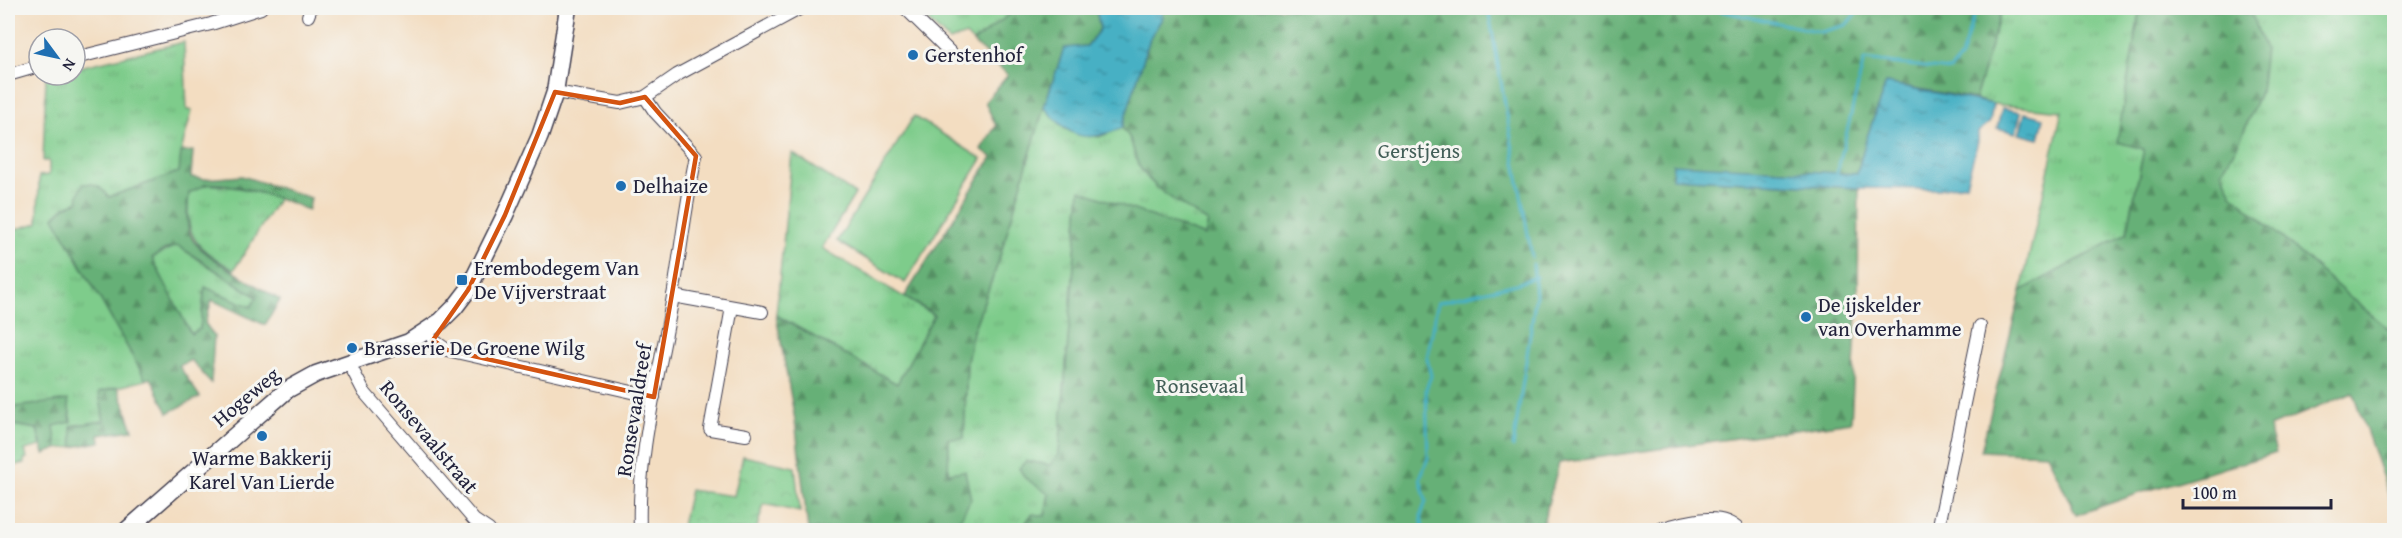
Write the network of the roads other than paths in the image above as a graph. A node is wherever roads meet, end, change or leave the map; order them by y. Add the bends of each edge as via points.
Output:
1 (261, 8) edge
2 (568, 8) edge
3 (801, 8) edge
4 (905, 8) edge
5 (951, 53) dead end
6 (87, 55) edge
7 (27, 69) edge
8 (8, 75) edge
9 (555, 92) junction
10 (645, 97) junction
11 (673, 296) junction
12 (732, 307) junction
13 (762, 312) dead end
14 (448, 315) junction
15 (1980, 326) dead end
16 (416, 337) junction
17 (434, 340) junction
18 (348, 363) junction
19 (654, 397) junction
20 (746, 435) dead end
21 (127, 531) edge
22 (489, 531) edge
23 (640, 531) edge
24 (1654, 531) edge
25 (1739, 531) edge
26 (1938, 531) edge

1 - 6 street
2 - 9 street, Hogeweg
3 - 10 street via 677,75
4 - 5 street
7 - 8 street
9 - 10 street via 620,103
9 - 14 street, Hogeweg via 506,215 468,290
10 - 11 street, Ronsevaaldreef via 696,156
11 - 12 street
11 - 19 street, Ronsevaaldreef
12 - 13 street
12 - 20 street via 710,429
14 - 16 street, Hogeweg
14 - 17 street, Hogeweg
15 - 26 street
16 - 17 street
16 - 18 street, Hogeweg
17 - 19 street via 447,350
18 - 21 street, Hogeweg via 287,390
18 - 22 street, Ronsevaalstraat via 364,392 474,520
19 - 23 street, Ronsevaaldreef via 642,471
24 - 25 street via 1710,519 1723,520

